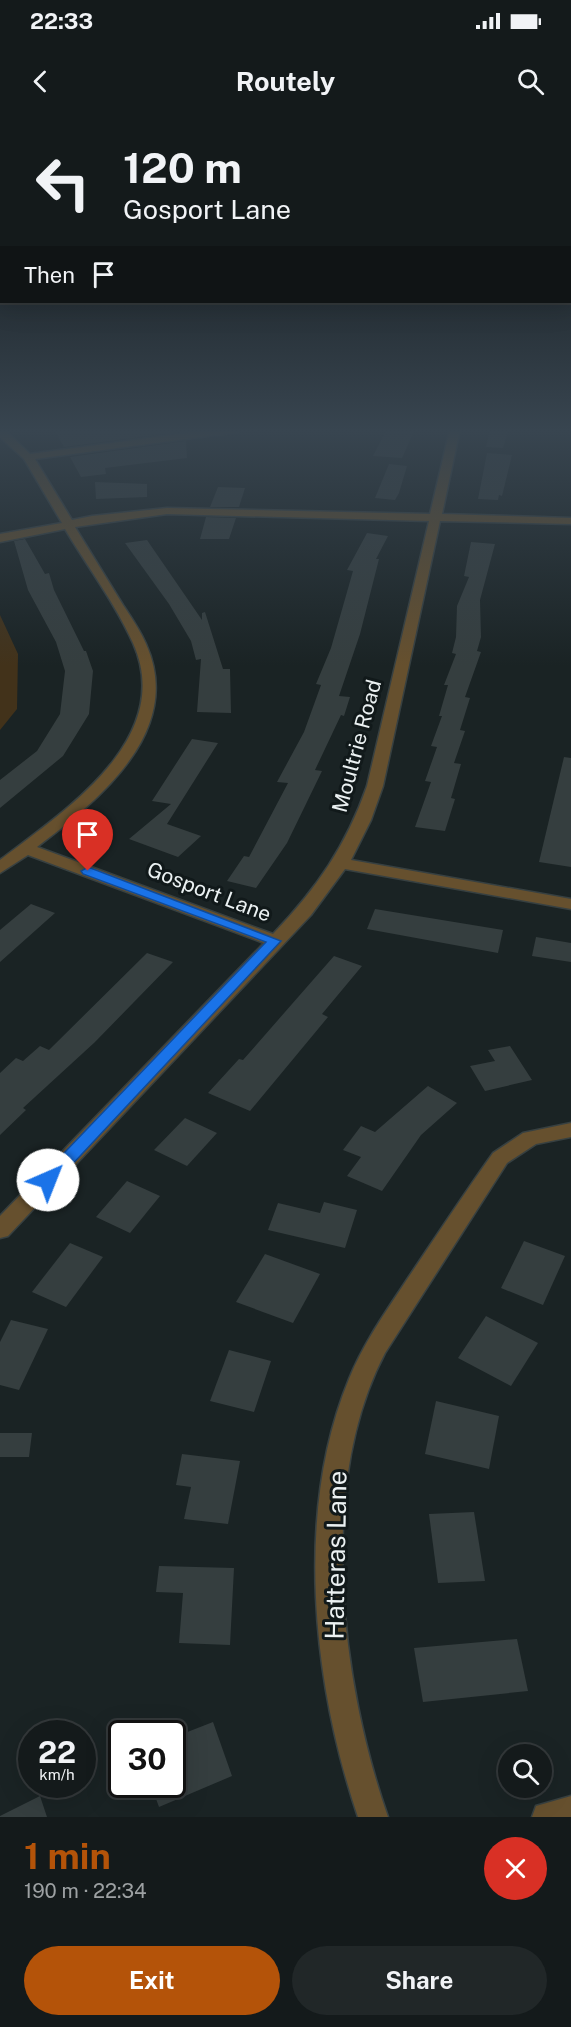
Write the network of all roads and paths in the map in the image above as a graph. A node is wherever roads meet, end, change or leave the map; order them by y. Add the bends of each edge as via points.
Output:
1 (59, 508) edge
2 (437, 508) edge
3 (435, 517) junction
4 (571, 521) edge
5 (69, 524) junction
6 (0, 538) edge
7 (25, 848) junction
8 (341, 864) junction
9 (0, 868) edge
10 (571, 904) edge
11 (275, 941) junction
12 (571, 1130) edge
13 (0, 1230) edge
14 (571, 1811) edge
15 (373, 1817) edge
16 (546, 1817) edge

1 - 5 street
2 - 3 street, Moultrie Road
3 - 4 street
3 - 5 street via 167,511
3 - 8 street, Moultrie Road via 375,786
5 - 6 street
5 - 7 street via 139,642 150,690 141,727 118,765 91,794
7 - 9 street
7 - 11 street, Gosport Lane
8 - 10 street
8 - 11 street, Moultrie Road via 305,911
11 - 13 street, Moultrie Road
12 - 15 street, Hatteras Lane via 530,1138 500,1158 377,1345 344,1423 331,1514 335,1657 352,1754
14 - 16 street

